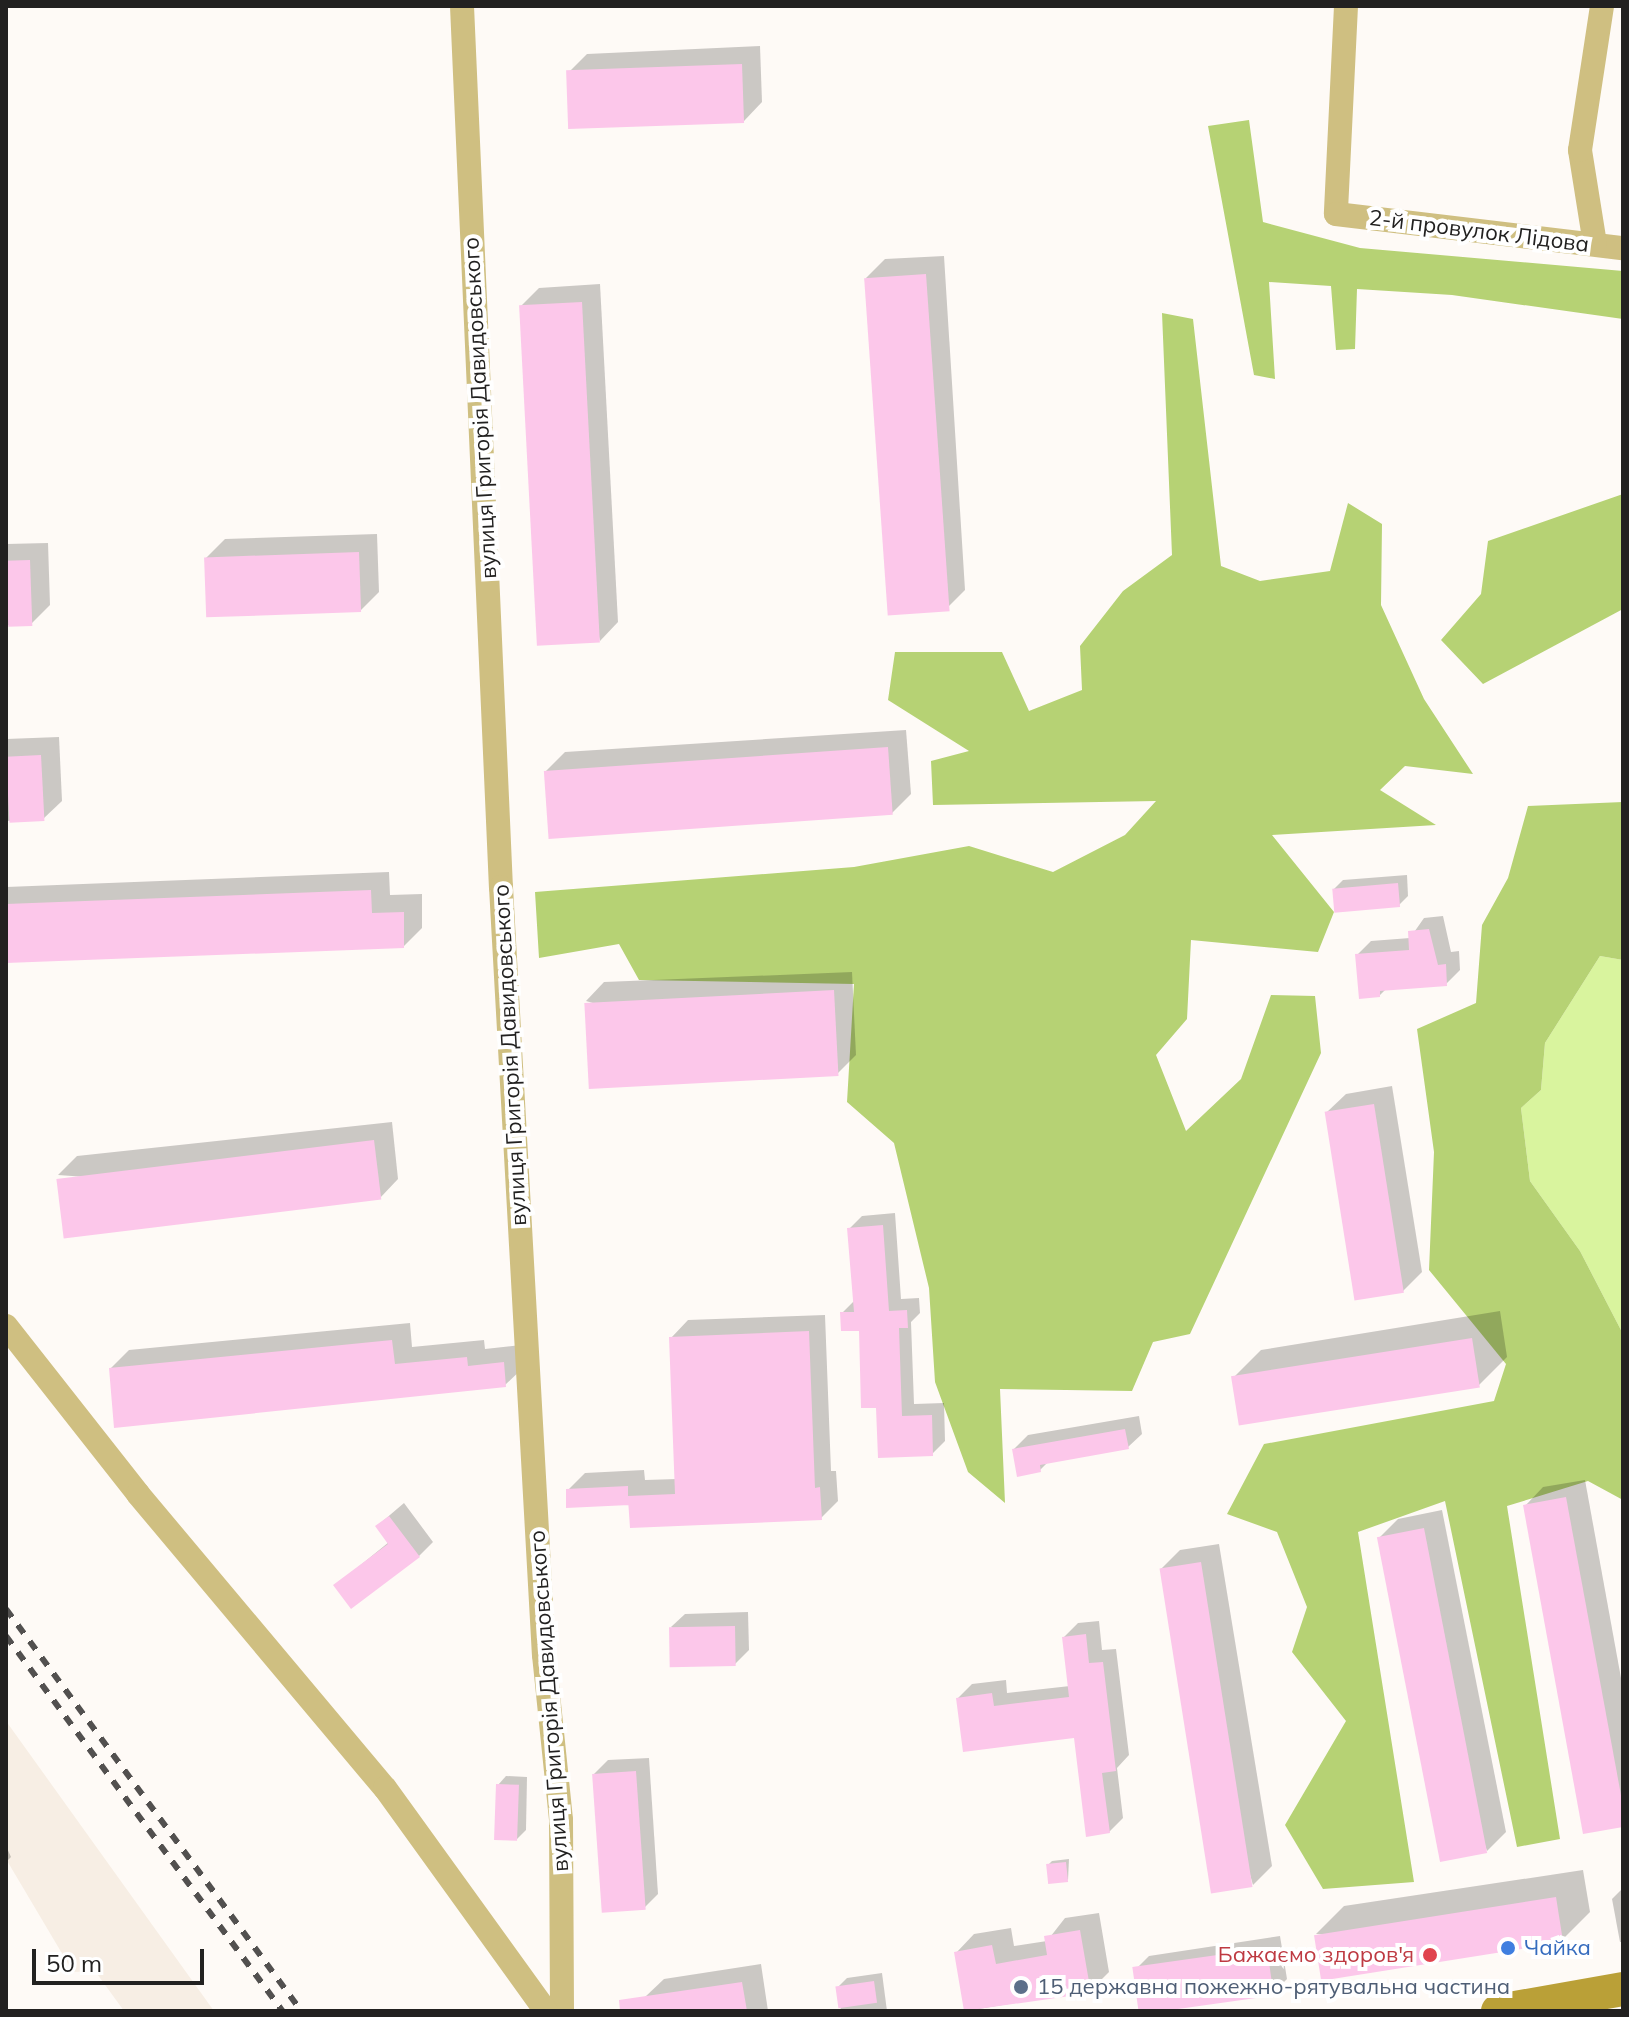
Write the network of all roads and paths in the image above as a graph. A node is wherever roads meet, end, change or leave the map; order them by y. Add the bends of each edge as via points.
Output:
1 (462, 6) edge
2 (1346, 6) edge
3 (1602, 6) edge
4 (1595, 244) junction
5 (1623, 248) edge
6 (6, 1326) edge
7 (1623, 1989) edge
8 (546, 2011) edge
9 (562, 2011) edge
10 (1498, 2011) edge

1 - 9 street, вулиця Григорія Давидовського via 501,887 544,1655 561,1820
2 - 4 street, 2-й провулок Лідова via 1336,214
3 - 4 street via 1580,150
4 - 5 street, 2-й провулок Лідова
6 - 8 street via 138,1494 385,1788
7 - 10 main road

